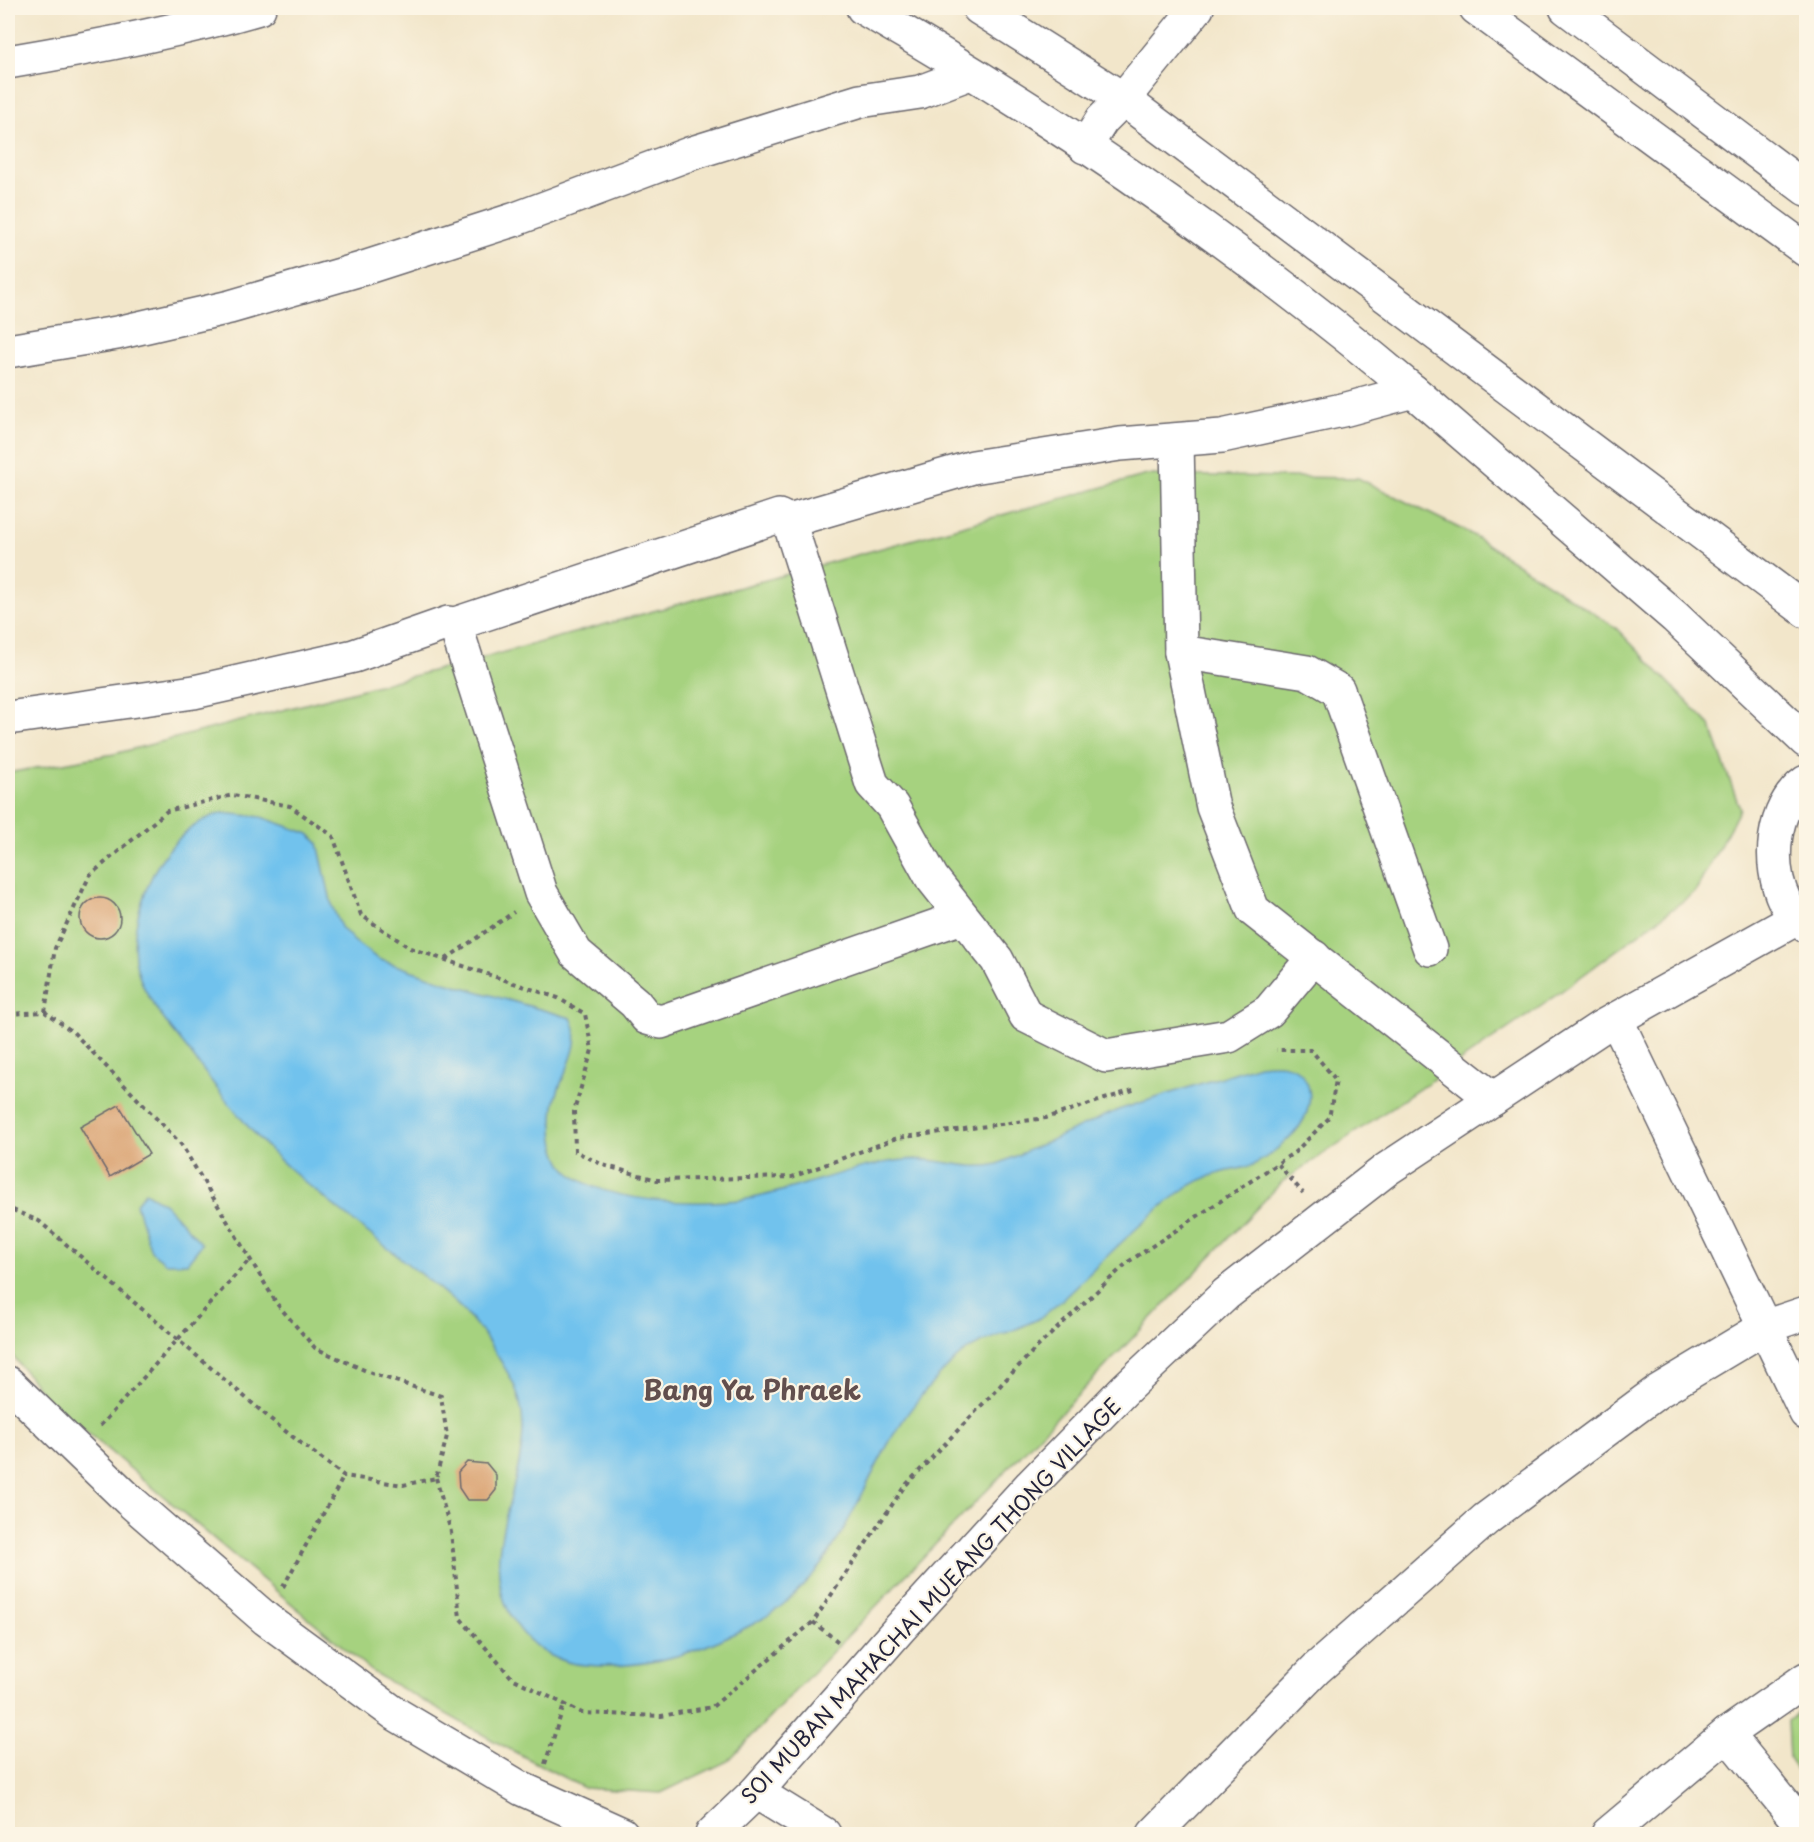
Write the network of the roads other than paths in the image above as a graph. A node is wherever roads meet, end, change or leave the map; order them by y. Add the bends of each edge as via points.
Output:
1 (259, 8) edge
2 (863, 8) edge
3 (979, 8) edge
4 (1197, 8) edge
5 (1476, 8) edge
6 (1566, 8) edge
7 (8, 62) edge
8 (970, 73) junction
9 (1123, 99) junction
10 (1085, 147) junction
11 (1806, 189) edge
12 (1806, 250) edge
13 (8, 351) edge
14 (1413, 391) junction
15 (1177, 440) junction
16 (789, 521) junction
17 (1806, 611) edge
18 (455, 624) junction
19 (1181, 652) junction
20 (8, 718) edge
21 (1806, 741) edge
22 (1806, 782) edge
23 (962, 917) junction
24 (1803, 922) edge
25 (1430, 949) dead end
26 (1314, 957) junction
27 (1616, 1019) junction
28 (1493, 1099) junction
29 (1806, 1313) edge
30 (1767, 1326) junction
31 (8, 1383) edge
32 (1806, 1413) edge
33 (1806, 1679) edge
34 (1727, 1734) junction
35 (756, 1792) junction
36 (1806, 1831) edge
37 (622, 1834) edge
38 (712, 1834) edge
39 (824, 1834) edge
40 (1154, 1834) edge
41 (1608, 1834) edge

1 - 7 street via 215,21
2 - 8 street
3 - 9 street
4 - 9 street
5 - 12 street
6 - 11 street
8 - 10 street
8 - 13 street via 920,92 860,101 782,124 689,154 513,220 230,307
9 - 10 street via 1102,120
9 - 17 street
10 - 14 street via 1199,223 1353,340
14 - 15 street via 1294,422
14 - 21 street via 1675,617
15 - 16 street via 1119,444 973,467
15 - 19 street
16 - 18 street via 779,516
16 - 23 street via 872,784 892,806 932,878
18 - 20 street via 448,623 354,656 194,693
18 - 23 street via 541,893 576,953 647,1018 662,1022
19 - 25 street via 1307,672 1338,690
19 - 26 street via 1213,807 1253,910
22 - 24 street, SOI MUBAN MAHACHAI MUEANG THONG VILLAGE via 1790,800 1776,833 1775,870 1785,903
23 - 26 street via 997,960 1026,1016 1106,1056 1229,1036 1269,1011
24 - 27 street, SOI MUBAN MAHACHAI MUEANG THONG VILLAGE
26 - 28 street
27 - 28 street, SOI MUBAN MAHACHAI MUEANG THONG VILLAGE
27 - 30 street
28 - 35 street, SOI MUBAN MAHACHAI MUEANG THONG VILLAGE via 1387,1169 1226,1294 1031,1485
29 - 30 street
30 - 32 street
30 - 40 street via 1657,1392 1486,1519 1317,1668
31 - 37 street via 154,1523 266,1619 394,1713 535,1795
33 - 34 street
34 - 36 street
34 - 41 street
35 - 38 street, SOI MUBAN MAHACHAI MUEANG THONG VILLAGE
35 - 39 street

